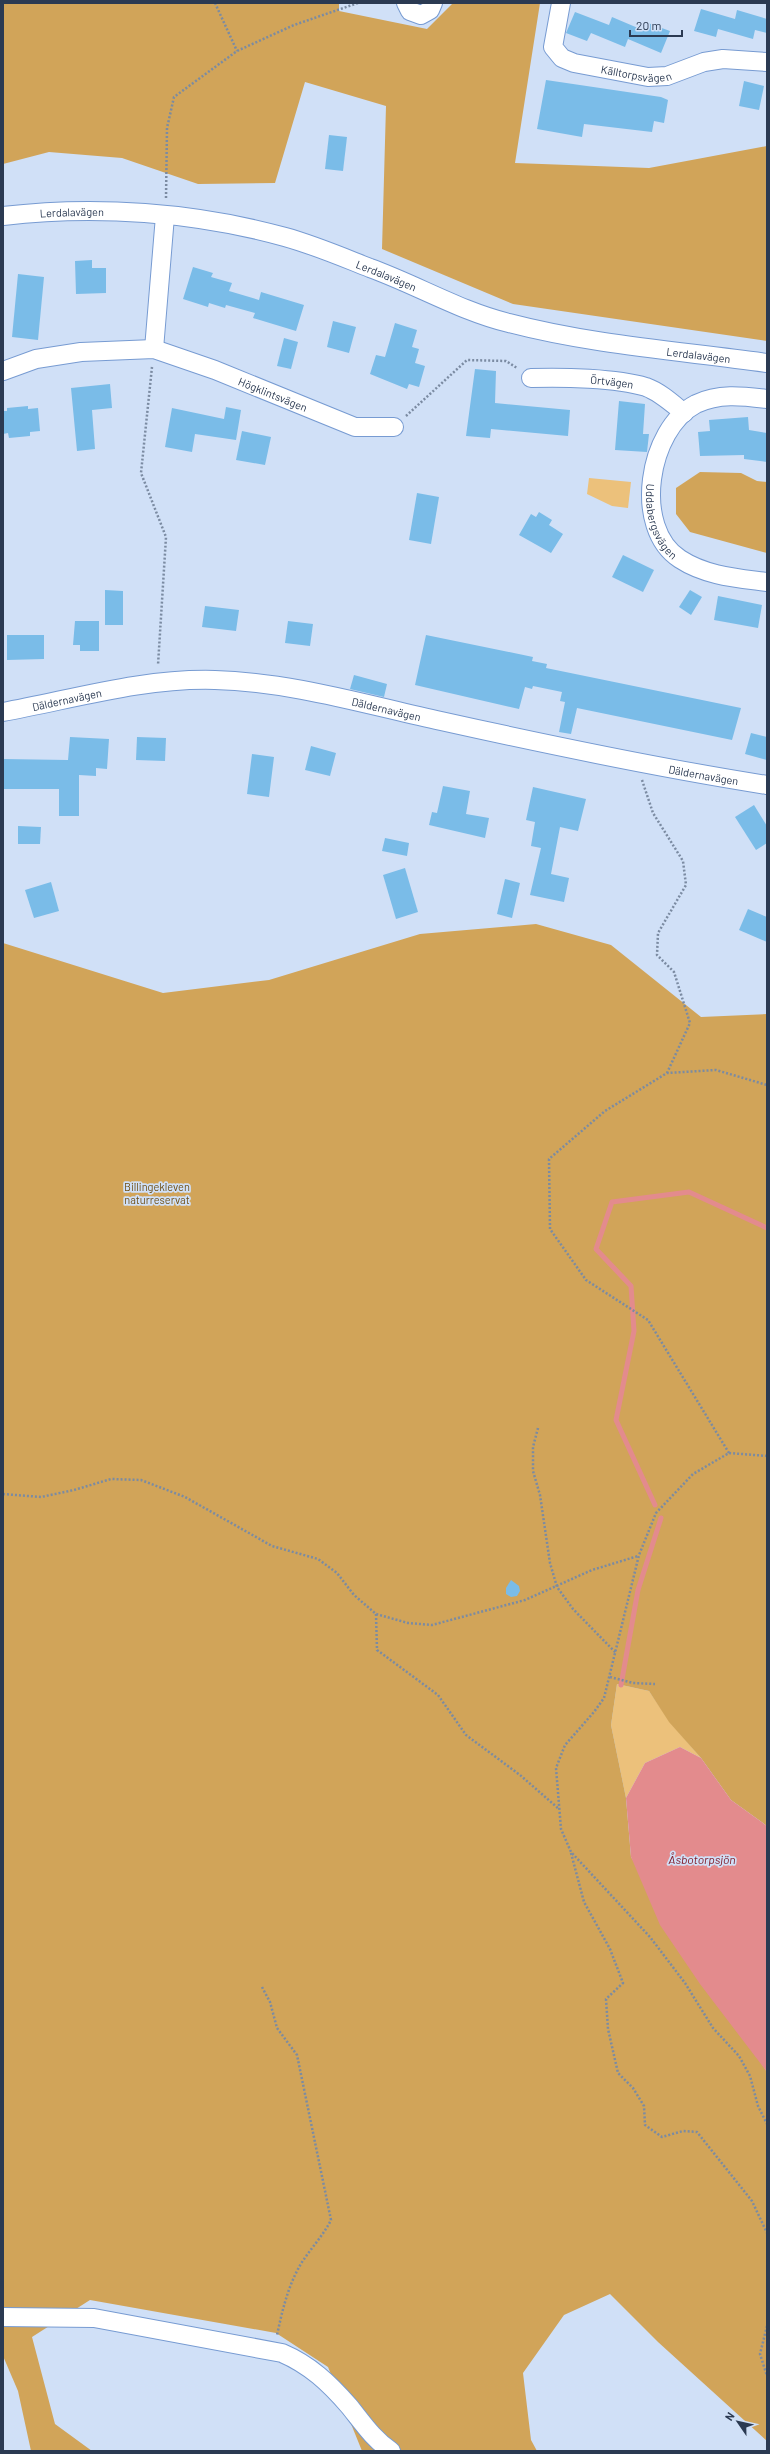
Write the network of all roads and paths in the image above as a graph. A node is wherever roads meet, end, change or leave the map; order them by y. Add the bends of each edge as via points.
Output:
1 (215, 3) edge
2 (358, 3) edge
3 (406, 3) edge
4 (433, 3) edge
5 (561, 3) edge
6 (237, 51) junction
7 (767, 62) edge
8 (3, 216) edge
9 (166, 216) junction
10 (154, 349) junction
11 (767, 363) edge
12 (3, 371) edge
13 (151, 374) dead end
14 (531, 378) joint
15 (767, 399) edge
16 (684, 413) junction
17 (394, 428) joint
18 (767, 582) edge
19 (157, 683) junction
20 (3, 712) edge
21 (637, 762) junction
22 (767, 785) edge
23 (667, 1073) junction
24 (767, 1085) edge
25 (538, 1428) dead end
26 (729, 1453) junction
27 (767, 1456) edge
28 (3, 1494) edge
29 (638, 1555) junction
30 (557, 1587) junction
31 (376, 1614) junction
32 (616, 1653) junction
33 (610, 1677) junction
34 (655, 1684) dead end
35 (559, 1809) junction
36 (571, 1852) junction
37 (262, 1987) dead end
38 (767, 2124) edge
39 (767, 2233) edge
40 (3, 2317) edge
41 (767, 2326) edge
42 (275, 2351) junction
43 (767, 2376) edge
44 (391, 2451) edge

1 - 6 path
2 - 6 path via 294,25
3 - 4 street via 410,11 421,15 430,10
5 - 7 street, Källtorpsvägen via 554,47 562,58 574,63 648,76 668,76 704,62 724,59
6 - 9 path via 174,97 167,128
8 - 9 street, Lerdalavägen via 42,211 136,211
9 - 10 street
9 - 11 street, Lerdalavägen via 213,222 285,237 373,269 444,301 508,323 583,339
10 - 12 street, Högklintsvägen via 81,352 36,360
10 - 17 street, Högklintsvägen via 215,370 355,427
13 - 19 path via 141,473 166,537
14 - 16 street, Örtvägen via 561,377 646,388 666,398
14 - 17 path via 506,361 467,360
15 - 16 street, Uddabergsvägen via 733,395 711,398 694,405
16 - 18 street, Uddabergsvägen via 665,438 655,464 650,490 653,518 662,539 679,558 700,569 728,577
19 - 20 street, Däldernavägen via 117,687
19 - 21 street, Däldernavägen via 214,680 257,683 578,752
21 - 22 street, Däldernavägen
21 - 23 path via 653,813 683,861 686,885 658,933 657,955 674,972 690,1023
23 - 24 path via 716,1070
23 - 26 path via 605,1111 549,1159 550,1229 586,1280 648,1320
25 - 30 path via 533,1447 533,1471
26 - 27 path
26 - 29 path via 693,1474 656,1513
28 - 31 path via 41,1497 111,1479 141,1480 185,1497 272,1546 318,1559 337,1573 354,1595
29 - 30 path via 592,1570
29 - 32 path
30 - 31 path via 525,1600 432,1625 408,1623
30 - 32 path via 573,1609
31 - 35 path via 377,1650 438,1695 466,1735 520,1775
32 - 33 path
33 - 34 path via 626,1682
33 - 35 path via 604,1698 565,1745 556,1768
35 - 36 path via 560,1829
36 - 38 path via 650,1937 713,2028 739,2056 750,2076 758,2106
36 - 39 path via 584,1902 610,1949 623,1983 606,1999 608,2029 618,2073 633,2088 644,2106 645,2125 662,2137 683,2131 697,2132 752,2201
37 - 42 path via 270,2002 277,2028 297,2055 331,2220 322,2238 298,2269 283,2305
40 - 42 street via 94,2318
41 - 43 path via 760,2354
42 - 44 street via 301,2362 318,2373 350,2407 365,2428

